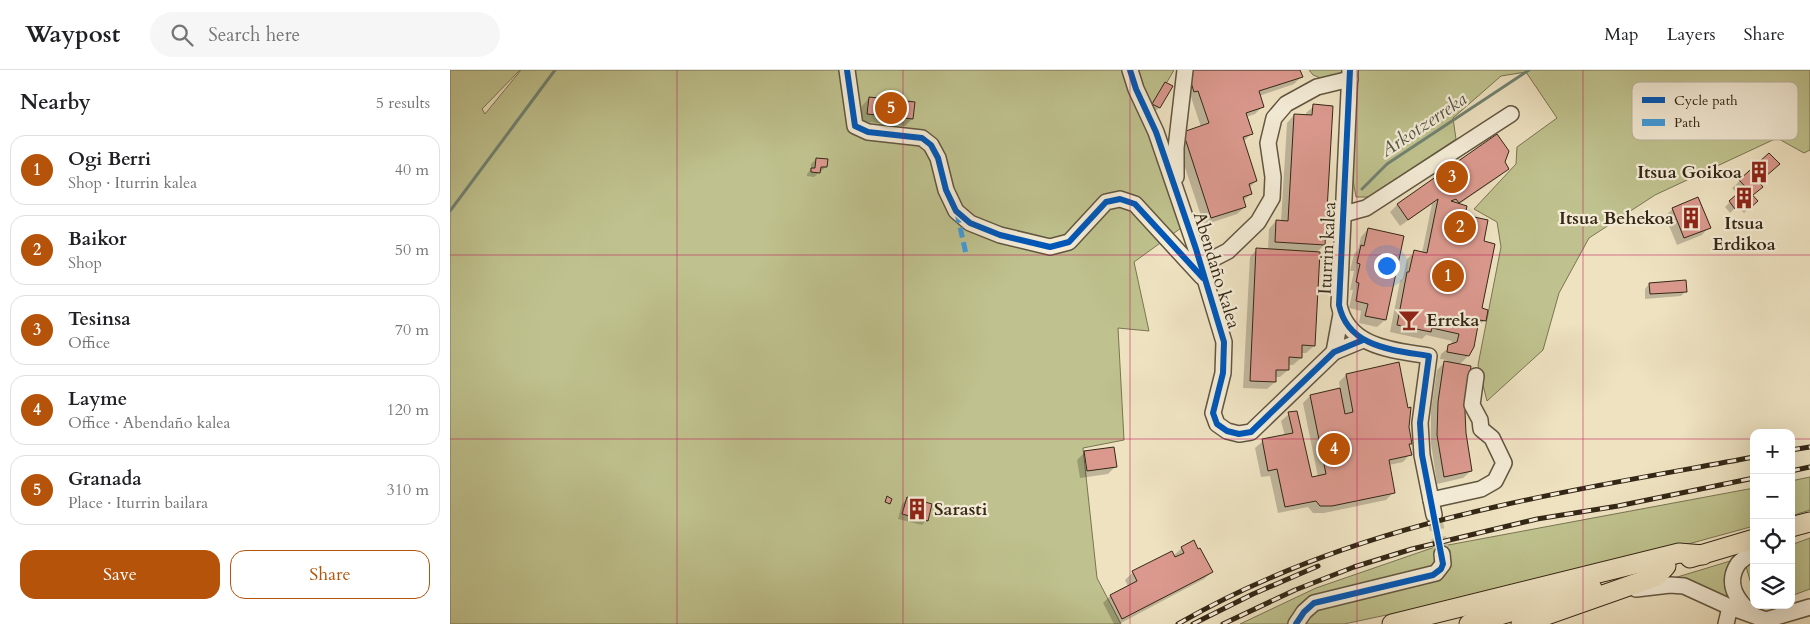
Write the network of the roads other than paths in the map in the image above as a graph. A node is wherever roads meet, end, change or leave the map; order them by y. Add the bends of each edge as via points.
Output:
1 (847, 70) edge
2 (1130, 70) edge
3 (1185, 70) edge
4 (1350, 75) edge
5 (1511, 114) dead end
6 (1176, 188) junction
7 (1344, 214) junction
8 (1201, 265) junction
9 (1206, 281) junction
10 (1341, 314) junction
11 (1363, 340) junction
12 (1334, 352) junction
13 (1476, 376) dead end
14 (1431, 500) junction
15 (1434, 515) tunnel mouth
16 (1750, 540) edge
17 (1442, 554) tunnel mouth
18 (1703, 555) junction
19 (1750, 555) edge
20 (1666, 566) junction
21 (1607, 593) junction
22 (1310, 606) junction
23 (1730, 607) junction
24 (1810, 607) edge
25 (1754, 616) junction
26 (1296, 624) edge
27 (1307, 624) edge
28 (1392, 624) edge
29 (1470, 624) edge
30 (1522, 624) edge
31 (1726, 624) edge

1 - 9 street via 855,126 868,132 922,138 931,145 956,211 970,223 990,232 1050,247 1069,242 1106,202 1120,199 1136,204
2 - 6 street, Abendaño kalea
3 - 6 street via 1176,148
4 - 7 street, Iturrin kalea
4 - 8 street, Abendaño kalea via 1317,87 1286,104 1274,118 1268,143 1273,177 1272,198 1258,222 1228,251
5 - 7 street via 1366,208
6 - 8 street, Abendaño kalea
7 - 10 street, Iturrin kalea
8 - 9 street, Abendaño kalea
9 - 12 street, Abendaño kalea via 1224,342 1223,373 1212,412 1217,424 1227,431 1252,432
10 - 11 street, Iturrin kalea via 1351,330
10 - 12 street
11 - 12 street
11 - 14 street, Iturrin kalea via 1385,348 1429,356 1420,422 1422,455
13 - 14 street via 1472,405 1481,429 1492,438 1504,463 1495,481 1481,489
14 - 15 street, Iturrin kalea
16 - 18 main road
17 - 22 street via 1441,569 1433,574
18 - 20 main road
18 - 28 main road via 1679,553
19 - 25 street via 1738,564 1733,579 1734,593
20 - 21 main road via 1657,576
20 - 29 main road
21 - 23 street via 1670,584 1684,586
21 - 30 main road
22 - 26 street
22 - 27 street via 1306,614
23 - 25 street
23 - 31 street
24 - 25 street via 1766,620

